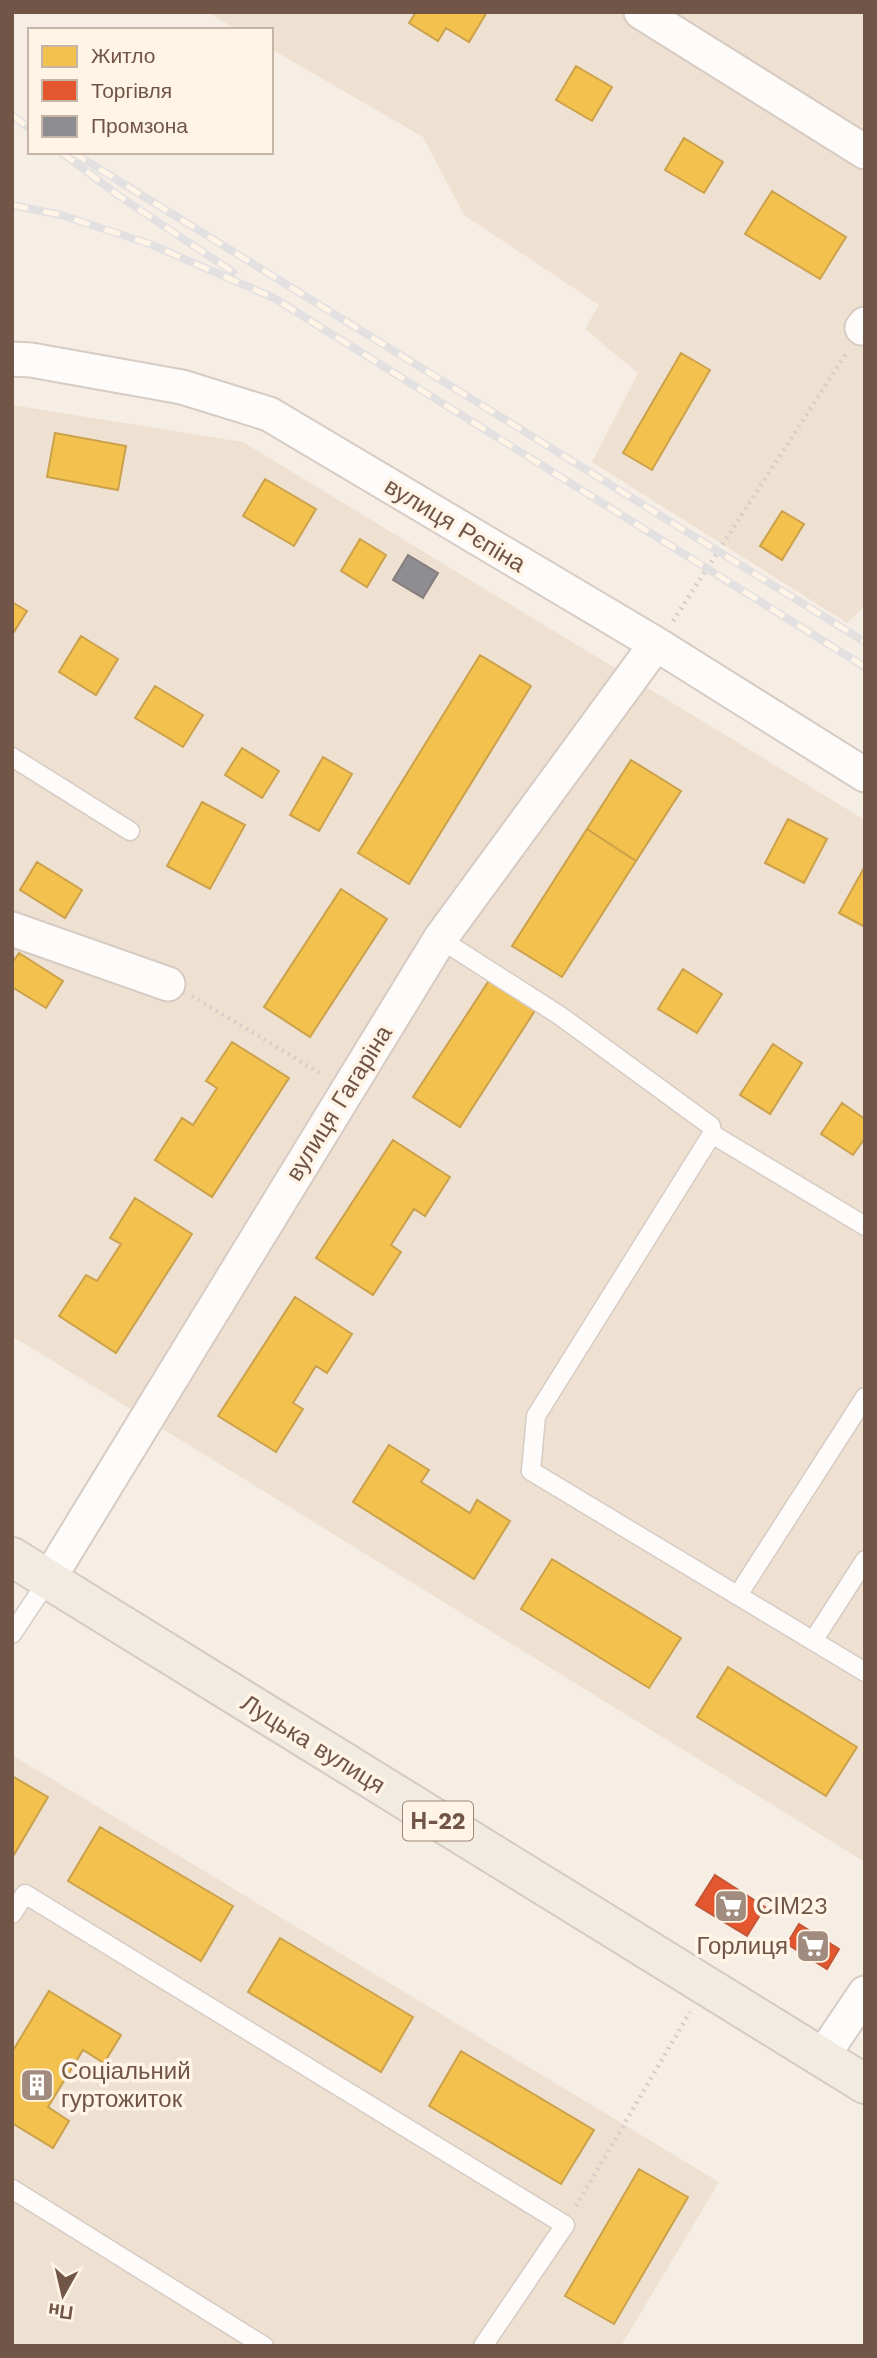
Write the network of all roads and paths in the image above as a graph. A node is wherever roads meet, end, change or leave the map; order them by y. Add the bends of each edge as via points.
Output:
1 (641, 12) edge
2 (865, 152) edge
3 (863, 326) edge
4 (12, 359) edge
5 (656, 644) junction
6 (12, 757) edge
7 (865, 775) edge
8 (130, 831) dead end
9 (12, 929) edge
10 (440, 939) junction
11 (168, 984) joint
12 (347, 1090) junction
13 (712, 1134) junction
14 (865, 1226) edge
15 (865, 1397) edge
16 (12, 1557) edge
17 (865, 1560) edge
18 (48, 1580) junction
19 (738, 1595) junction
20 (12, 1634) edge
21 (813, 1641) junction
22 (865, 1672) edge
23 (12, 1914) edge
24 (706, 1984) junction
25 (865, 1993) edge
26 (822, 2057) junction
27 (865, 2084) edge
28 (12, 2189) edge
29 (565, 2225) junction
30 (264, 2346) edge
31 (483, 2346) edge

1 - 2 street
3 - 5 path
4 - 5 street, вулиця Рєпіна via 182,387 269,414
5 - 7 street, вулиця Рєпіна
5 - 10 street, вулиця Гагаріна
6 - 8 lane
9 - 11 street
10 - 12 street, вулиця Гагаріна
10 - 13 lane via 559,1015 711,1126
11 - 12 path via 233,1018
12 - 18 street, вулиця Гагаріна
13 - 14 lane
13 - 19 lane via 536,1416 531,1471
15 - 19 lane
16 - 18 main road, Луцька вулиця / Н-22
17 - 21 lane
18 - 20 lane
18 - 24 main road, Луцька вулиця / Н-22
19 - 21 lane
21 - 22 lane
23 - 29 lane via 25,1894
24 - 26 main road, Луцька вулиця / Н-22
24 - 29 path
25 - 26 street
26 - 27 main road, Луцька вулиця / Н-22
28 - 30 lane
29 - 31 lane

